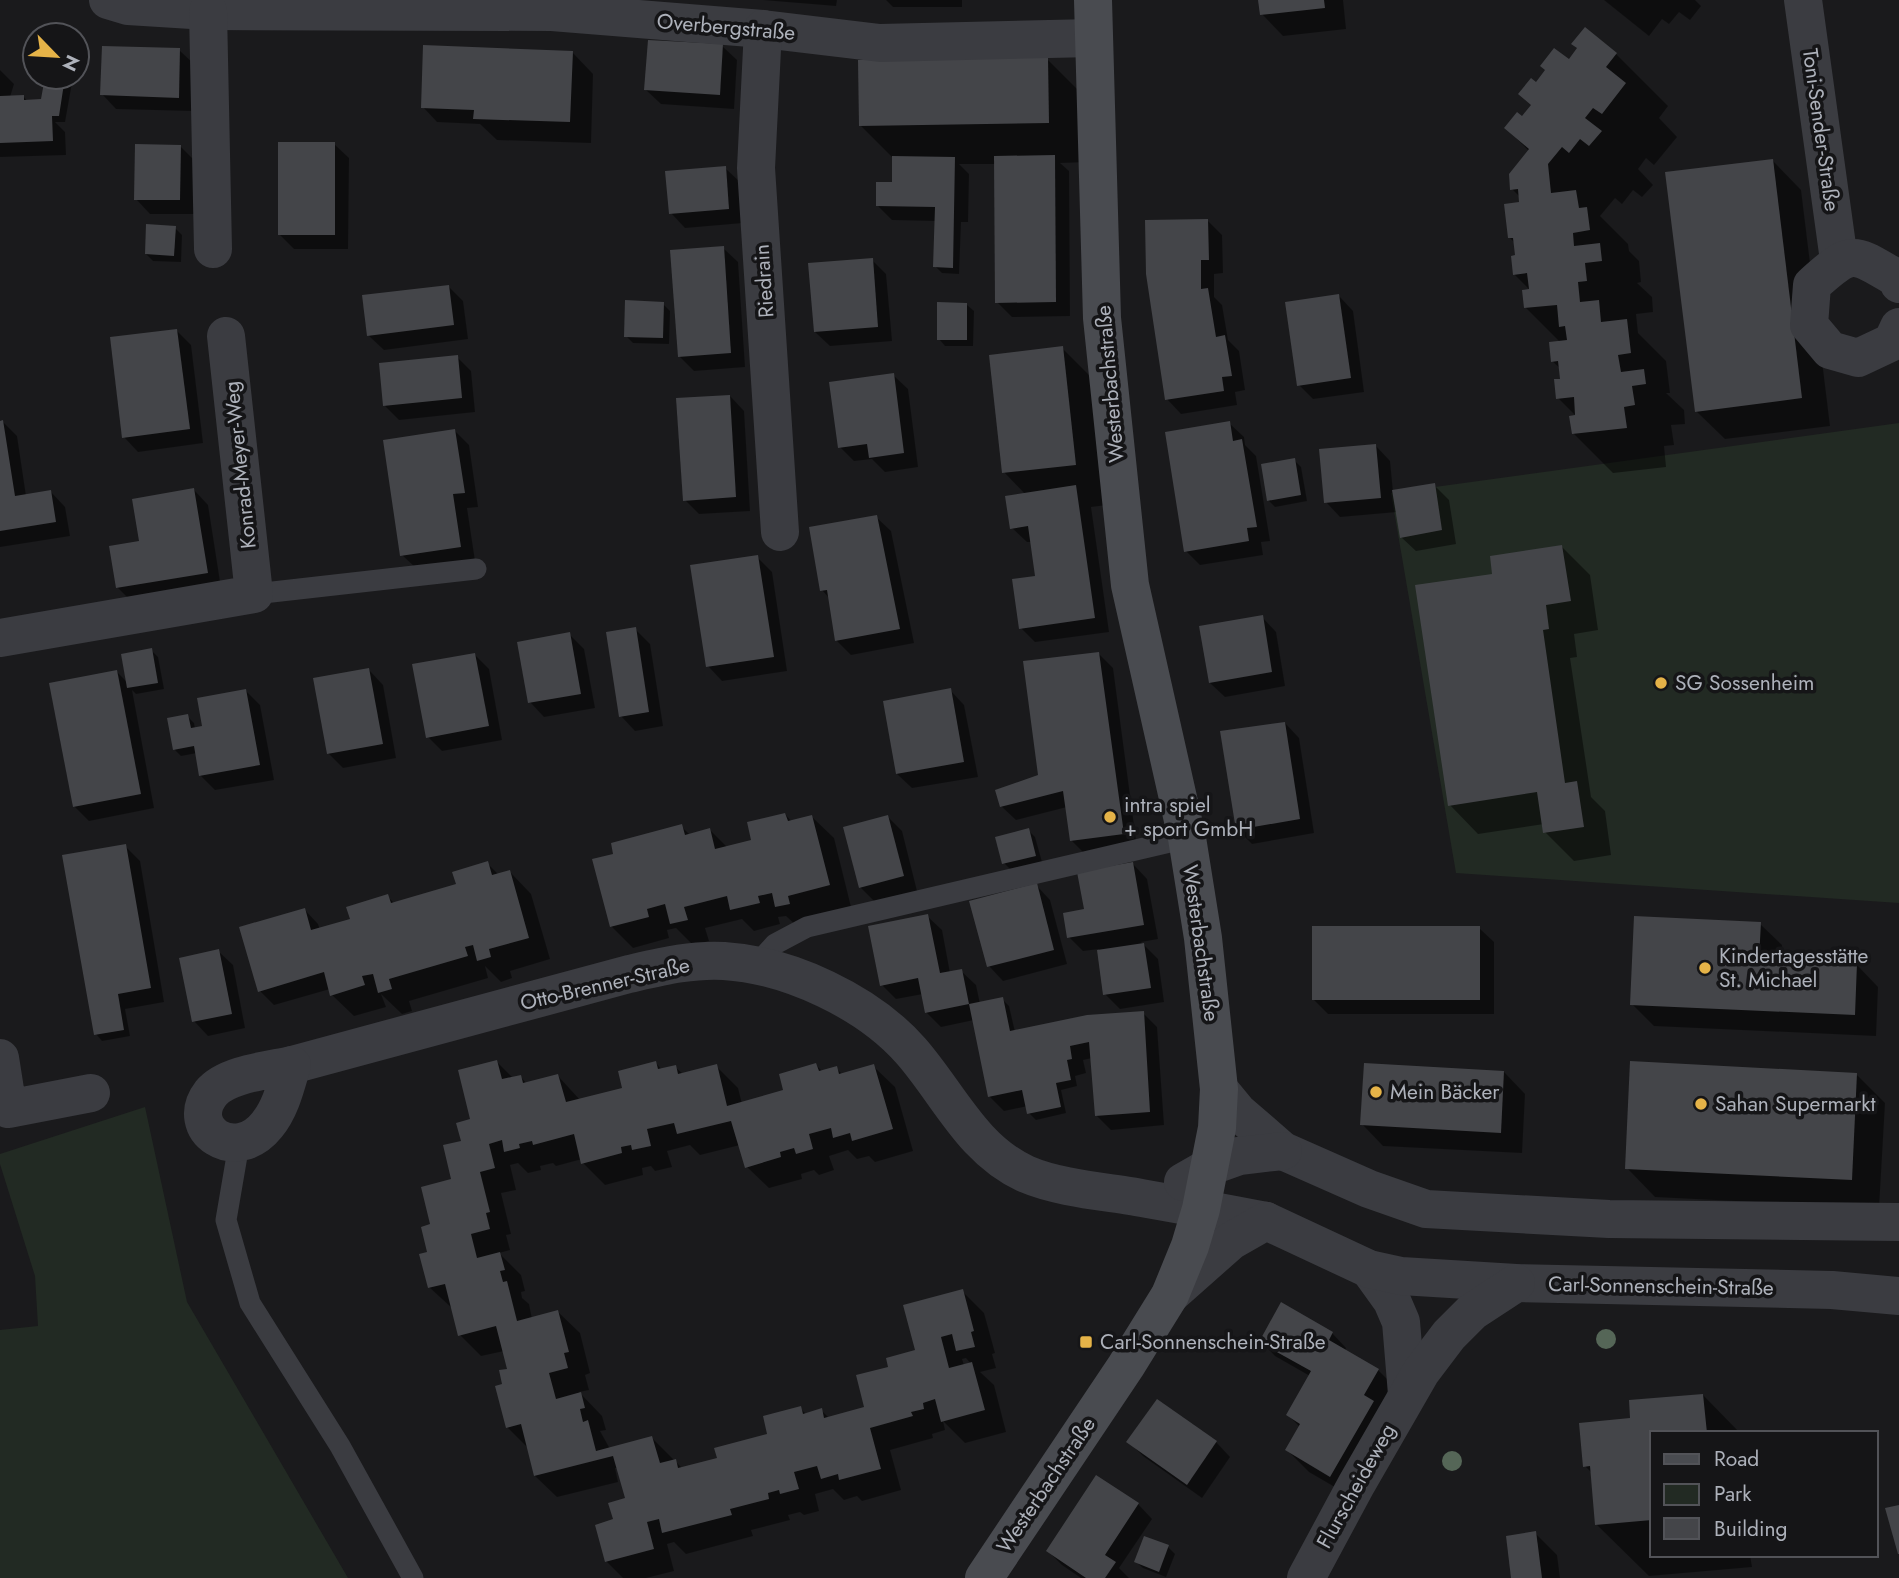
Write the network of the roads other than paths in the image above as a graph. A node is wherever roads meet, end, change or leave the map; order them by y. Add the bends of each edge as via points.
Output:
1 (108, 0) edge
2 (1093, 0) edge
3 (1803, 0) edge
4 (325, 5) edge
5 (208, 10) junction
6 (763, 29) junction
7 (1093, 38) junction
8 (213, 249) dead end
9 (1839, 260) junction
10 (1899, 284) edge
11 (1899, 327) edge
12 (226, 336) dead end
13 (780, 531) dead end
14 (476, 569) dead end
15 (254, 594) junction
16 (0, 638) edge
17 (1187, 838) junction
18 (756, 965) junction
19 (0, 1058) edge
20 (292, 1065) junction
21 (1219, 1089) junction
22 (91, 1093) dead end
23 (239, 1144) junction
24 (1283, 1152) junction
25 (1211, 1166) junction
26 (1137, 1198) junction
27 (1201, 1209) junction
28 (1266, 1221) junction
29 (1899, 1222) edge
30 (1369, 1269) junction
31 (1516, 1283) junction
32 (1170, 1295) junction
33 (1899, 1297) edge
34 (1407, 1394) junction
35 (413, 1578) edge
36 (984, 1578) edge
37 (1306, 1578) edge

1 - 5 street, Overbergstraße via 128,6
2 - 7 main road, Westerbachstraße
3 - 9 street, Toni-Sender-Straße
4 - 5 street, Overbergstraße
4 - 6 street, Overbergstraße via 552,12
5 - 8 street
6 - 7 street, Overbergstraße via 880,43
6 - 13 street, Riedrain via 756,167
7 - 17 main road, Westerbachstraße via 1102,318 1130,585
9 - 10 street via 1861,257
9 - 11 street via 1812,285 1809,325 1830,350 1858,358 1892,342
12 - 15 street, Konrad-Meyer-Weg
14 - 15 lane
15 - 16 street
17 - 18 lane via 807,927 775,944
17 - 21 main road, Westerbachstraße
18 - 20 street, Otto-Brenner-Straße via 677,963
18 - 26 street, Otto-Brenner-Straße via 819,987 884,1027 911,1051 965,1125 1005,1161 1049,1181
19 - 22 street via 8,1109
20 - 23 street via 267,1125
20 - 23 street, Otto-Brenner-Straße via 239,1077 212,1092 204,1107 204,1122 213,1136
21 - 24 street
21 - 25 main road, Westerbachstraße
23 - 35 lane via 226,1220 250,1303 340,1446
24 - 25 street via 1239,1156
24 - 29 street via 1413,1205 1441,1211 1609,1219
25 - 26 street, Otto-Brenner-Straße
25 - 27 main road, Westerbachstraße
25 - 28 street, Carl-Sonnenschein-Straße via 1225,1186
26 - 27 street, Otto-Brenner-Straße
27 - 28 street, Carl-Sonnenschein-Straße
27 - 32 main road, Westerbachstraße
28 - 30 street, Carl-Sonnenschein-Straße
28 - 32 street via 1231,1241
30 - 31 street, Carl-Sonnenschein-Straße via 1401,1276
30 - 34 street via 1401,1322
31 - 33 street, Carl-Sonnenschein-Straße via 1832,1290
31 - 34 street, Flurscheideweg via 1472,1312 1449,1335
32 - 36 main road, Westerbachstraße
34 - 37 street, Flurscheideweg

